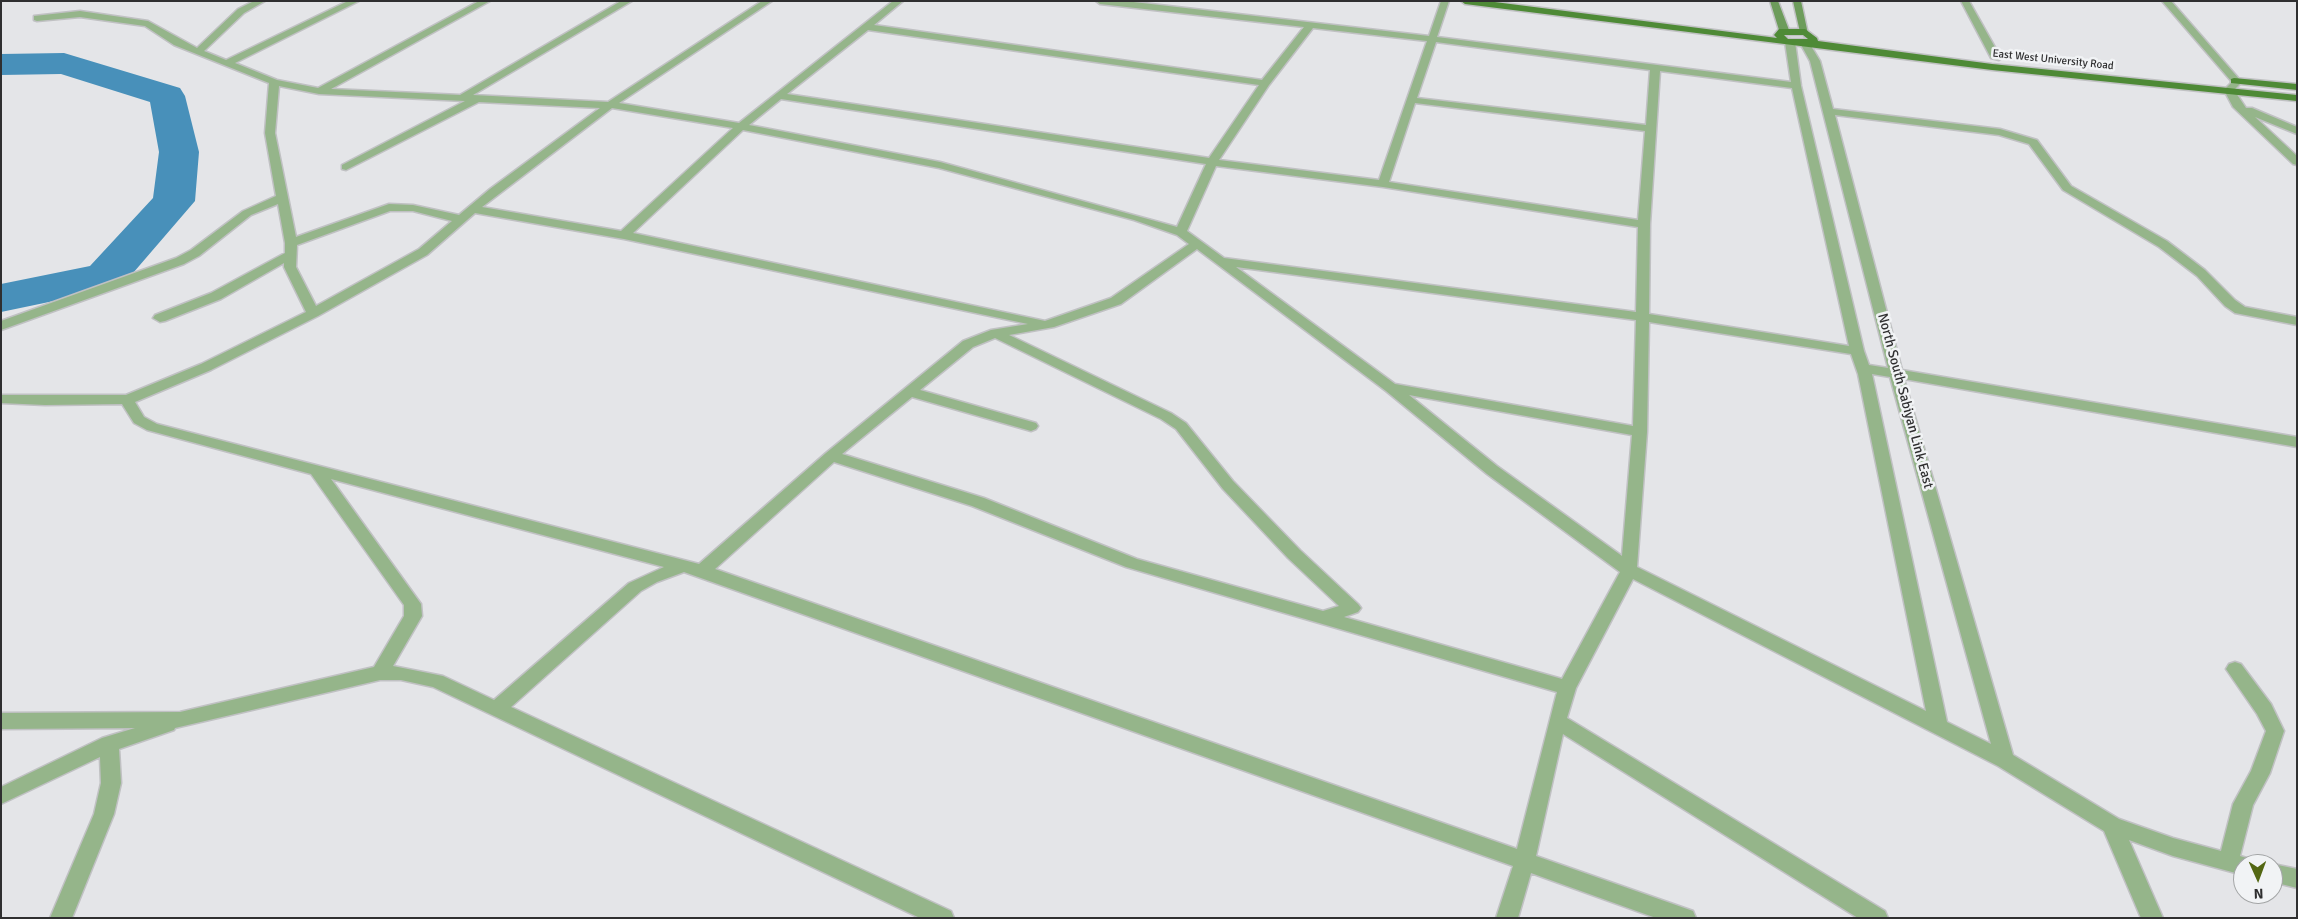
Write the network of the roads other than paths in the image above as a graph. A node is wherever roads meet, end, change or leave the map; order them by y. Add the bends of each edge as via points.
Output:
1 (261, 1) edge
2 (355, 1) edge
3 (486, 1) edge
4 (628, 1) edge
5 (768, 1) edge
6 (899, 1) edge
7 (1100, 1) edge
8 (1445, 1) edge
9 (1465, 1) edge
10 (1531, 1) edge
11 (1774, 1) edge
12 (1797, 1) edge
13 (1966, 1) edge
14 (2166, 1) edge
15 (37, 18) dead end
16 (1309, 27) junction
17 (866, 28) junction
18 (1784, 36) junction
19 (1807, 38) junction
20 (1433, 39) junction
21 (198, 52) junction
22 (1996, 58) junction
23 (228, 63) junction
24 (1655, 67) junction
25 (274, 82) junction
26 (2238, 82) junction
27 (1265, 83) junction
28 (1796, 86) junction
29 (2297, 87) edge
30 (319, 90) junction
31 (2229, 90) junction
32 (780, 96) junction
33 (462, 98) junction
34 (478, 98) junction
35 (2297, 98) edge
36 (1412, 100) junction
37 (2237, 105) junction
38 (610, 106) junction
39 (1828, 111) junction
40 (741, 126) junction
41 (1651, 129) junction
42 (2297, 131) edge
43 (1212, 162) junction
44 (2297, 162) edge
45 (346, 167) dead end
46 (1383, 184) junction
47 (281, 198) junction
48 (472, 209) junction
49 (460, 219) junction
50 (1644, 224) junction
51 (1181, 232) junction
52 (624, 235) junction
53 (1196, 245) junction
54 (290, 249) junction
55 (1218, 261) junction
56 (313, 314) junction
57 (1642, 317) junction
58 (160, 318) dead end
59 (2297, 321) edge
60 (1048, 324) junction
61 (1, 326) edge
62 (996, 333) junction
63 (1857, 351) junction
64 (1863, 368) junction
65 (1896, 374) junction
66 (1391, 388) junction
67 (908, 391) junction
68 (1, 399) edge
69 (127, 400) junction
70 (1031, 426) dead end
71 (1640, 432) junction
72 (2297, 442) edge
73 (831, 456) junction
74 (315, 468) junction
75 (693, 568) junction
76 (1629, 570) junction
77 (1323, 618) junction
78 (2235, 668) dead end
79 (380, 673) junction
80 (1567, 688) junction
81 (495, 710) junction
82 (180, 720) junction
83 (1, 721) edge
84 (1557, 721) junction
85 (1938, 724) junction
86 (109, 744) junction
87 (2005, 760) junction
88 (1, 796) edge
89 (2112, 825) junction
90 (2237, 854) edge
91 (1525, 860) junction
92 (2233, 863) edge
93 (2283, 876) edge
94 (2297, 879) edge
95 (61, 918) edge
96 (942, 918) edge
97 (1507, 918) edge
98 (1685, 918) edge
99 (1877, 918) edge
100 (2152, 918) edge

1 - 21 street via 241,11
2 - 23 street
3 - 30 street
4 - 33 street
5 - 38 street
6 - 17 street
7 - 16 street
8 - 20 street
9 - 18 main road
10 - 18 main road
11 - 18 main road
12 - 19 main road, North South Sabiyan Link East
13 - 22 street
14 - 26 street
15 - 21 street via 80,14 126,19 148,24
16 - 20 street
16 - 27 street
17 - 27 street
17 - 32 street
18 - 19 main road
18 - 28 street
19 - 22 main road, East West University Road
19 - 31 main road, East West University Road via 1992,67
19 - 39 street, North South Sabiyan Link East
20 - 24 street
20 - 36 street
21 - 23 street
22 - 26 main road, East West University Road
23 - 25 street
24 - 28 street
24 - 41 street
25 - 30 street
25 - 47 street via 270,133
26 - 29 main road, East West University Road
26 - 31 street
27 - 43 street
28 - 63 street
30 - 33 street
31 - 35 main road, East West University Road
31 - 37 street
32 - 40 street
32 - 43 street
33 - 34 street
34 - 38 street
34 - 45 street
36 - 41 street
36 - 46 street
37 - 42 street
37 - 44 street
38 - 40 street
38 - 48 street
39 - 59 street via 2000,132 2033,142 2067,188 2163,244 2201,273 2240,310
39 - 65 street, North South Sabiyan Link East
40 - 51 street via 940,165
40 - 52 street
41 - 50 street
43 - 46 street
43 - 51 street
46 - 50 street
47 - 54 street
47 - 61 street via 247,213 180,261
48 - 49 street
48 - 52 street
49 - 54 street via 413,208 389,207
49 - 56 street via 423,252
50 - 57 street
51 - 53 street
52 - 60 street
53 - 55 street
53 - 60 street via 1116,301
54 - 56 street via 290,267
54 - 58 street via 216,296
55 - 57 street
55 - 66 street
56 - 69 street via 206,367
57 - 63 street
57 - 71 street
60 - 62 street
62 - 67 street via 968,344
62 - 77 street via 1181,426 1248,506 1352,608
63 - 64 street
64 - 65 street
64 - 85 street
65 - 72 street
65 - 87 street, North South Sabiyan Link East
66 - 71 street
66 - 76 street via 1492,470
67 - 70 street
67 - 73 street
68 - 69 street
69 - 74 street via 139,420 152,427
71 - 76 street
73 - 75 street
73 - 77 street via 978,502 1132,563
74 - 75 street
74 - 79 street via 413,604 413,616
75 - 81 street via 651,578 635,588
75 - 91 street
76 - 80 street
76 - 85 street
77 - 80 street
78 - 90 street via 2264,709 2275,731 2260,774 2243,804
79 - 81 street via 401,673 436,681
79 - 82 street
80 - 84 street
81 - 96 street
82 - 83 street
82 - 86 street
84 - 91 street
84 - 99 street
85 - 87 street
86 - 88 street
86 - 95 street via 111,783 104,814
87 - 89 street
89 - 92 street via 2173,848
89 - 100 street
91 - 97 street
91 - 98 street
93 - 94 street

